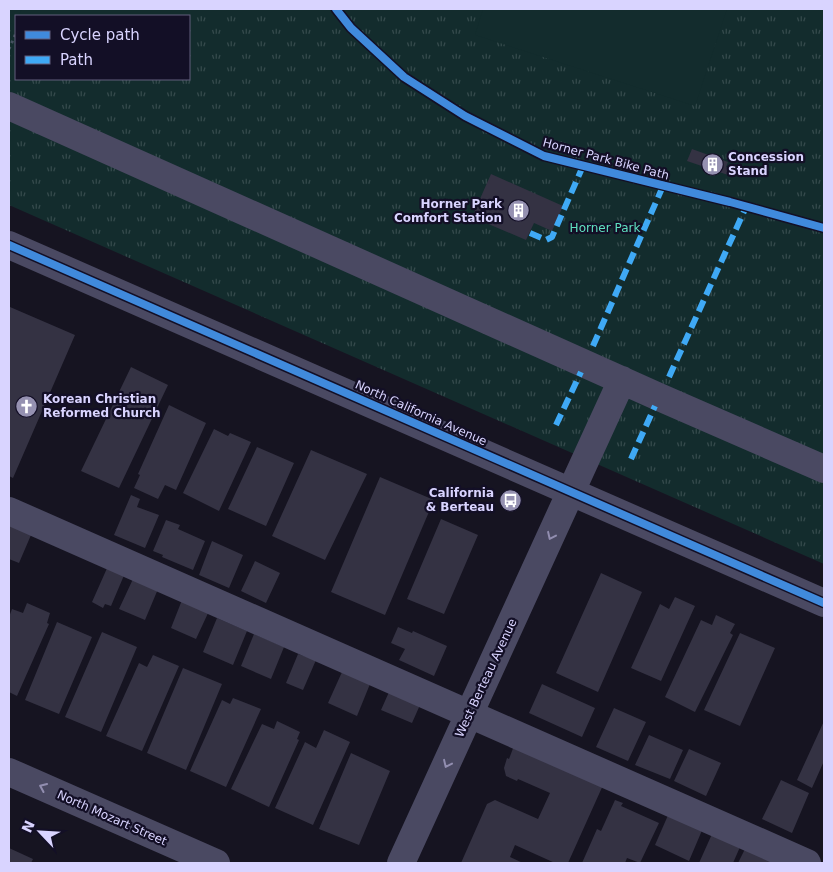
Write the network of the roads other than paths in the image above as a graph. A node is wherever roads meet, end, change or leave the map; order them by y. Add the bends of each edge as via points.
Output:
1 (9, 106) edge
2 (9, 245) edge
3 (622, 380) junction
4 (824, 469) edge
5 (571, 492) junction
6 (9, 511) edge
7 (824, 603) edge
8 (470, 714) junction
9 (9, 772) edge
10 (216, 863) edge
11 (402, 863) edge
12 (808, 863) edge

1 - 3 street
2 - 5 street, North California Avenue
3 - 4 street
3 - 5 street, West Berteau Avenue
5 - 7 street, North California Avenue
5 -> 8 street, West Berteau Avenue
6 - 8 street
8 -> 11 street, West Berteau Avenue
8 - 12 street
10 -> 9 street, North Mozart Street

